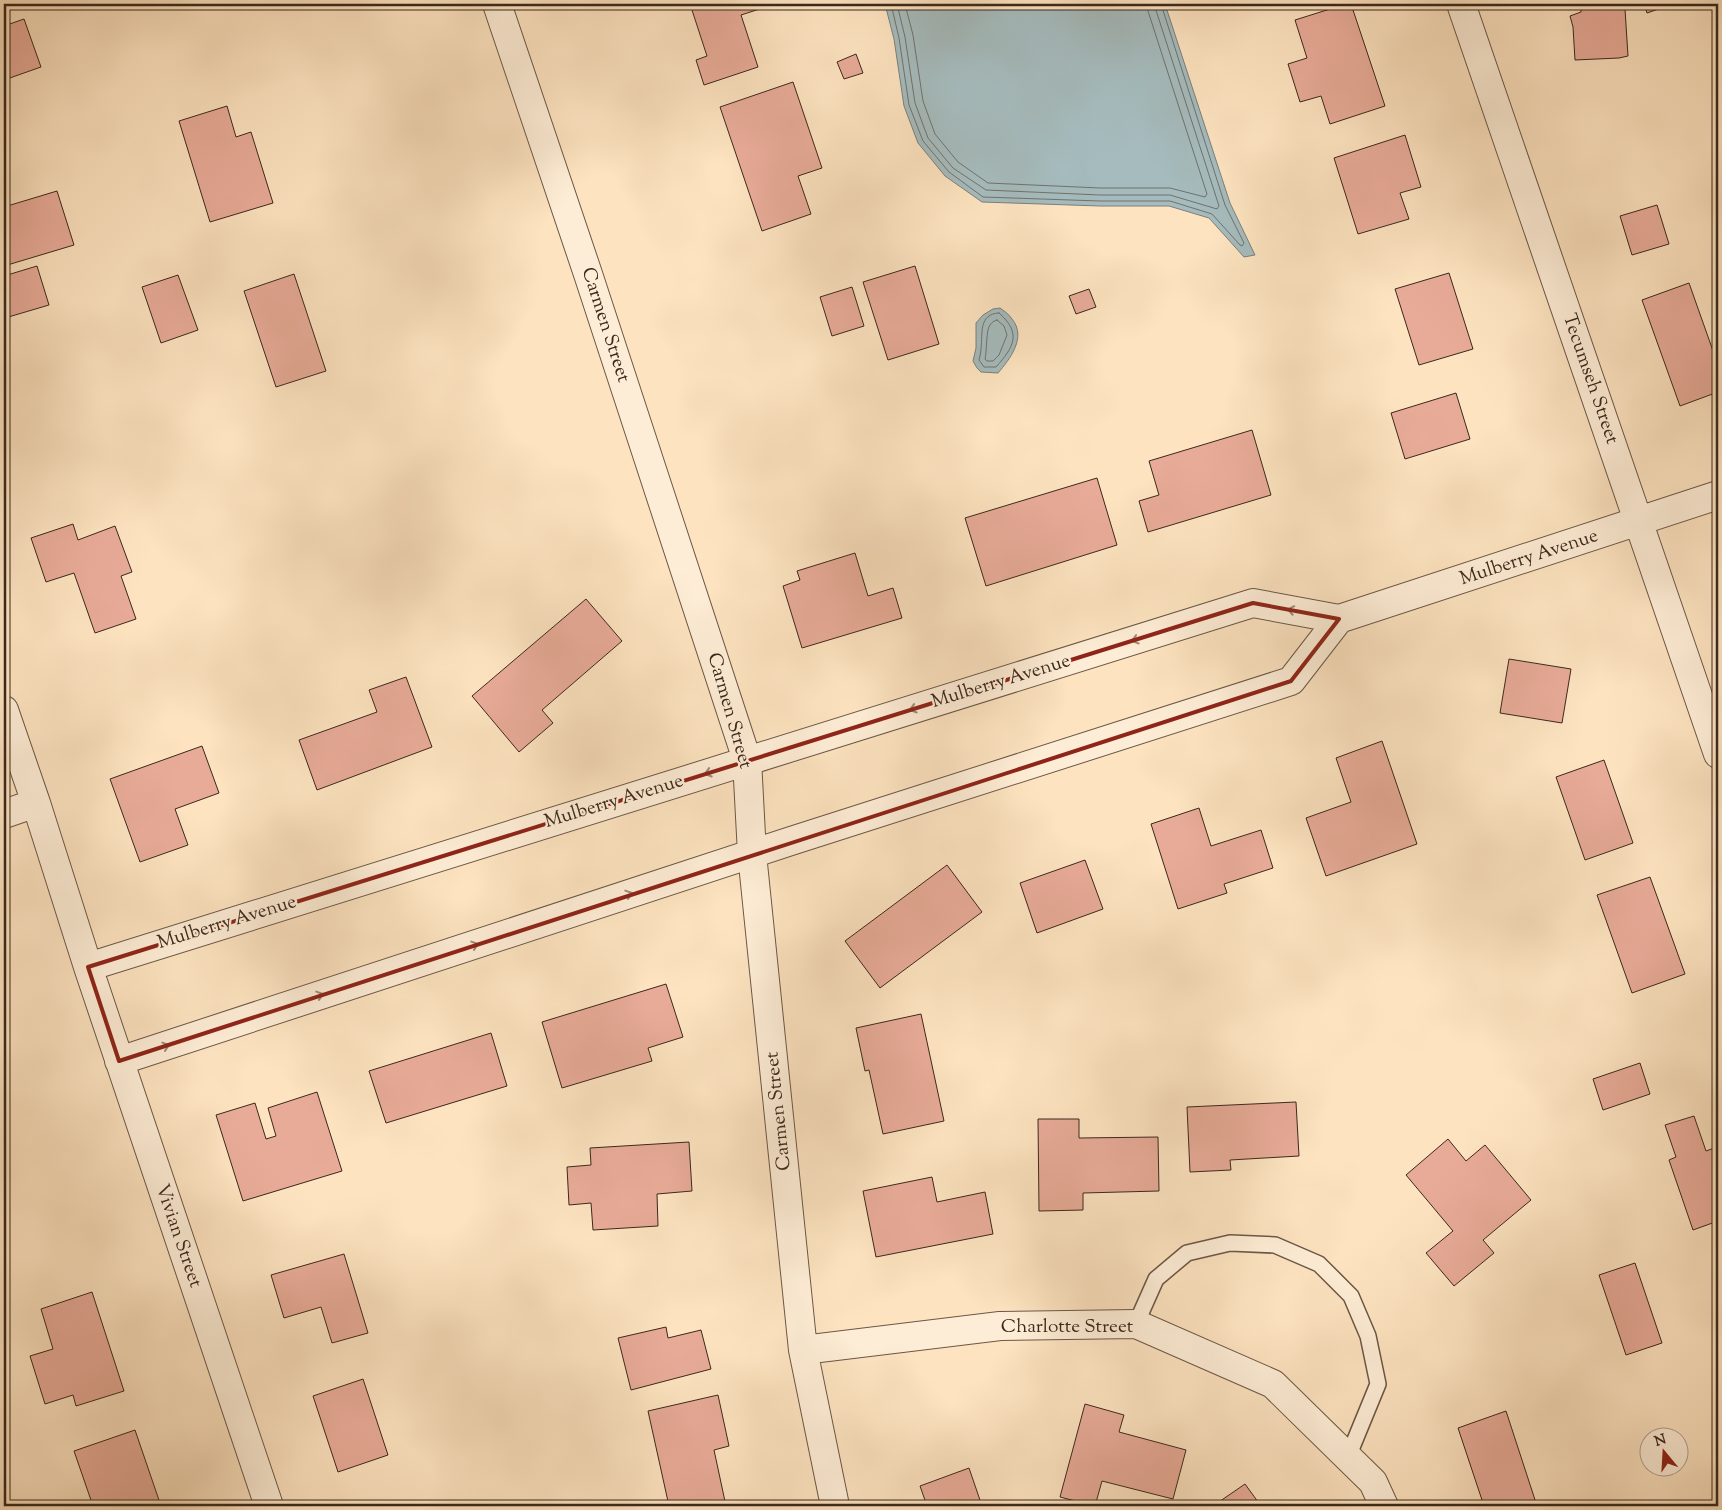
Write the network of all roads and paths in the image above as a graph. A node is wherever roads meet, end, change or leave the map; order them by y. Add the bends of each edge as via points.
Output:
1 (497, 4) edge
2 (1461, 4) edge
3 (1718, 495) edge
4 (1639, 522) junction
5 (1339, 620) junction
6 (4, 710) edge
7 (1718, 754) edge
8 (747, 760) junction
9 (36, 803) junction
10 (4, 814) edge
11 (752, 854) junction
12 (88, 967) junction
13 (120, 1061) junction
14 (1136, 1324) junction
15 (803, 1350) junction
16 (1348, 1457) junction
17 (269, 1506) edge
18 (835, 1506) edge
19 (1384, 1506) edge

1 - 8 street, Carmen Street
2 - 4 street, Tecumseh Street
3 - 4 street, Mulberry Avenue
4 - 5 street, Mulberry Avenue
4 - 7 street, Tecumseh Street
5 -> 8 street, Mulberry Avenue via 1253,603
5 - 11 street via 1291,682
6 - 9 street
8 - 11 street, Carmen Street
8 -> 12 street, Mulberry Avenue
9 - 10 street
9 - 12 street
13 -> 11 street
11 - 15 street, Carmen Street
12 - 13 street, Vivian Street
13 - 17 street, Vivian Street
14 - 15 street, Charlotte Street via 1000,1326
14 - 16 street, Charlotte Street via 1273,1384
14 - 16 lane via 1156,1279 1188,1254 1230,1244 1275,1245 1319,1264 1351,1296 1368,1336 1378,1384
15 - 18 street, Carmen Street
16 - 19 street, Charlotte Street via 1373,1482

